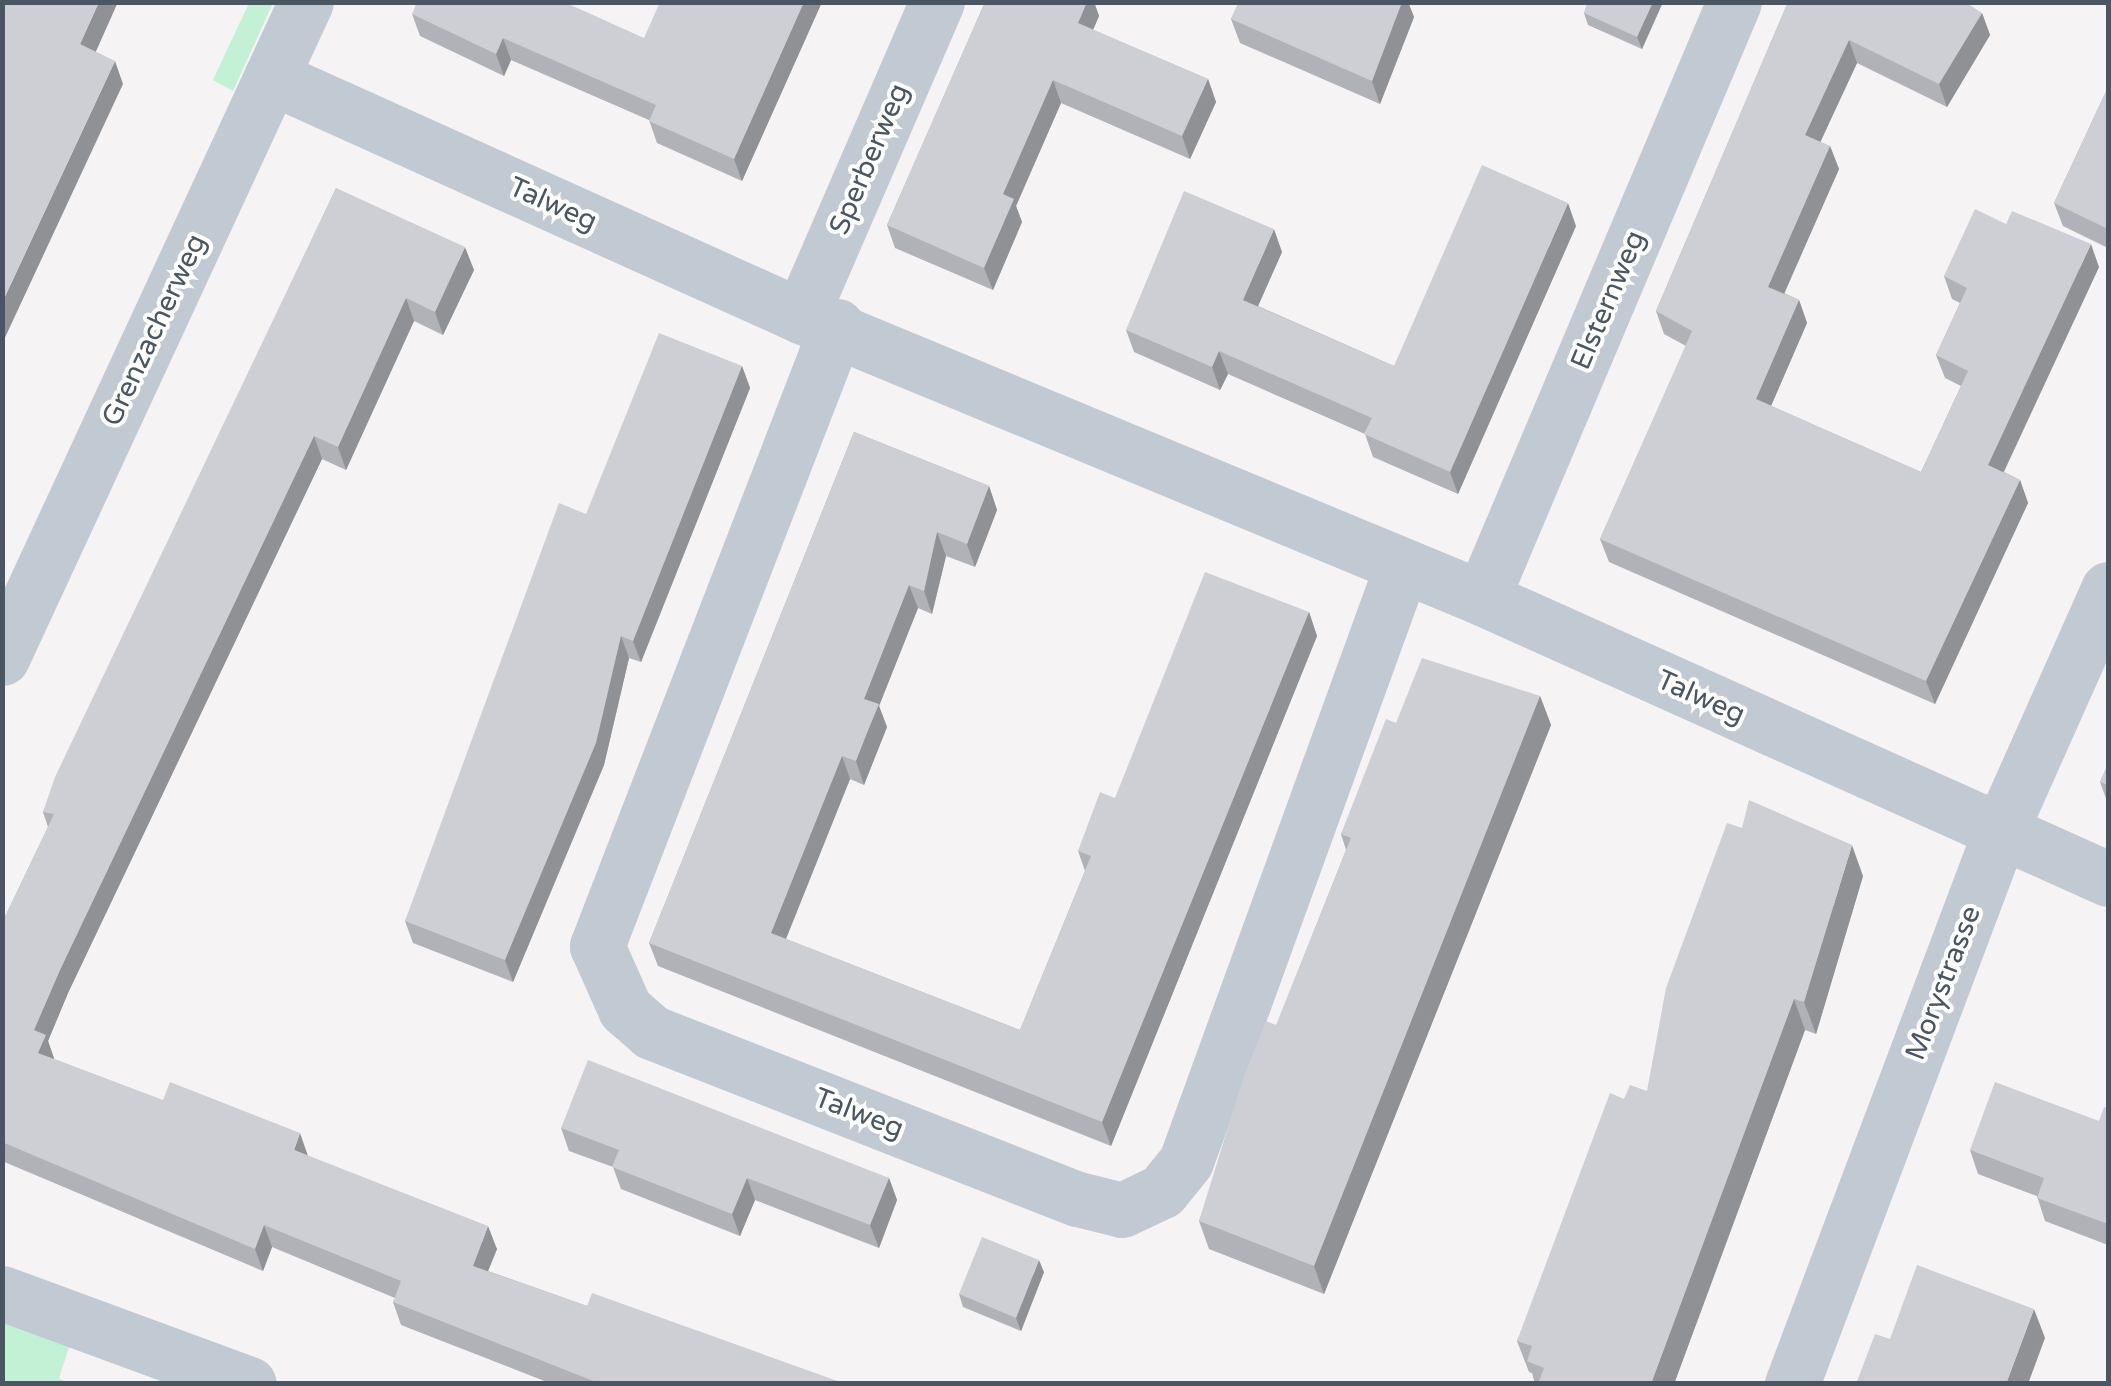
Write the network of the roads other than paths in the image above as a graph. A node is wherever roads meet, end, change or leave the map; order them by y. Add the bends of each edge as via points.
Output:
1 (306, 2) edge
2 (937, 2) edge
3 (1734, 2) edge
4 (271, 76) junction
5 (819, 321) junction
6 (1400, 571) junction
7 (2108, 588) edge
8 (1482, 598) junction
9 (2, 658) edge
10 (2000, 832) junction
11 (2108, 879) edge
12 (2, 1293) edge
13 (248, 1384) edge
14 (1792, 1384) edge

1 - 4 street, Grenzacherweg
2 - 5 street, Sperberweg
3 - 8 street, Elsternweg
4 - 5 street, Talweg
4 - 9 street, Grenzacherweg
5 - 6 street, Talweg
5 - 6 street, Talweg via 597,946 607,980 650,1032 1078,1199 1122,1210 1162,1191 1186,1161
6 - 8 street, Talweg
7 - 10 street, Morystrasse
8 - 10 street, Talweg
10 - 11 street, Talweg
10 - 14 street, Morystrasse
12 - 13 street

